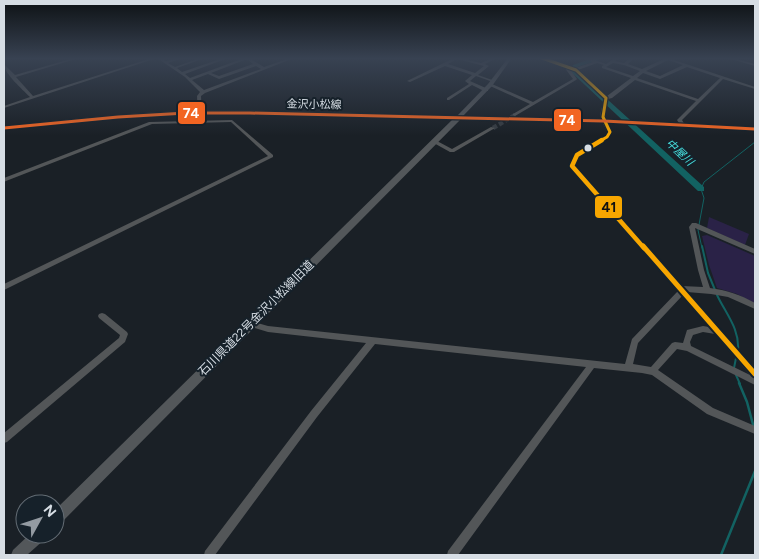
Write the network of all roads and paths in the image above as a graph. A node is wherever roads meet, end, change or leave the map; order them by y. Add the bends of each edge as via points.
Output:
1 (20, 84) edge
2 (73, 84) edge
3 (195, 84) edge
4 (224, 84) edge
5 (470, 84) edge
6 (472, 84) edge
7 (566, 84) edge
8 (588, 84) edge
9 (627, 84) edge
10 (653, 84) edge
11 (716, 84) edge
12 (742, 84) edge
13 (489, 85) junction
14 (755, 88) edge
15 (204, 92) junction
16 (32, 97) junction
17 (449, 99) dead end
18 (699, 100) junction
19 (606, 101) junction
20 (533, 104) junction
21 (4, 106) edge
22 (515, 115) tunnel mouth
23 (196, 118) junction
24 (456, 119) junction
25 (604, 121) junction
26 (631, 124) junction
27 (684, 125) junction
28 (493, 128) tunnel mouth
29 (4, 130) edge
30 (755, 131) edge
31 (435, 142) junction
32 (4, 180) edge
33 (755, 252) edge
34 (4, 287) edge
35 (683, 290) junction
36 (713, 290) junction
37 (755, 306) edge
38 (102, 316) dead end
39 (251, 324) junction
40 (718, 331) junction
41 (374, 340) junction
42 (688, 348) junction
43 (593, 363) junction
44 (628, 366) junction
45 (654, 372) junction
46 (755, 374) edge
47 (755, 380) edge
48 (753, 430) edge
49 (4, 439) edge
50 (65, 509) edge
51 (30, 544) edge
52 (18, 555) edge
53 (209, 555) edge
54 (452, 555) edge

1 - 16 street
2 - 16 street
3 - 15 street
4 - 15 street
5 - 17 street
6 - 13 street
7 - 20 street
8 - 19 street
9 - 19 street
10 - 18 street
11 - 18 street
12 - 14 street
13 - 20 street
13 - 24 main road, 石川県道22号金沢小松線旧道
15 - 23 street via 199,96
16 - 21 street
18 - 27 street via 679,120
19 - 25 street via 602,111
20 - 22 street
23 - 24 main road, 金沢小松線
23 - 29 main road, 金沢小松線 via 106,121
23 - 32 street via 151,123
23 - 34 street via 232,121 271,156
24 - 25 main road, 金沢小松線
24 - 31 main road, 石川県道22号金沢小松線旧道
25 - 26 main road, 金沢小松線
25 - 35 street via 610,132 607,137 577,154 572,166
26 - 27 main road
26 - 30 main road
27 - 30 main road
28 - 31 street via 452,152
31 - 39 main road, 石川県道22号金沢小松線旧道
33 - 36 street via 694,225 701,270
35 - 36 street
35 - 40 street
35 - 44 street via 635,341
36 - 37 street via 738,296
38 - 49 street via 124,334 122,340
39 - 41 street via 268,329
39 - 50 main road, 石川県道22号金沢小松線旧道
40 - 42 street via 690,332 686,342
40 - 46 street
41 - 43 street
41 - 53 street via 314,414
42 - 45 street via 675,345
42 - 47 street
43 - 44 street
43 - 54 street
44 - 45 street
45 - 48 street via 710,411
51 - 52 main road

